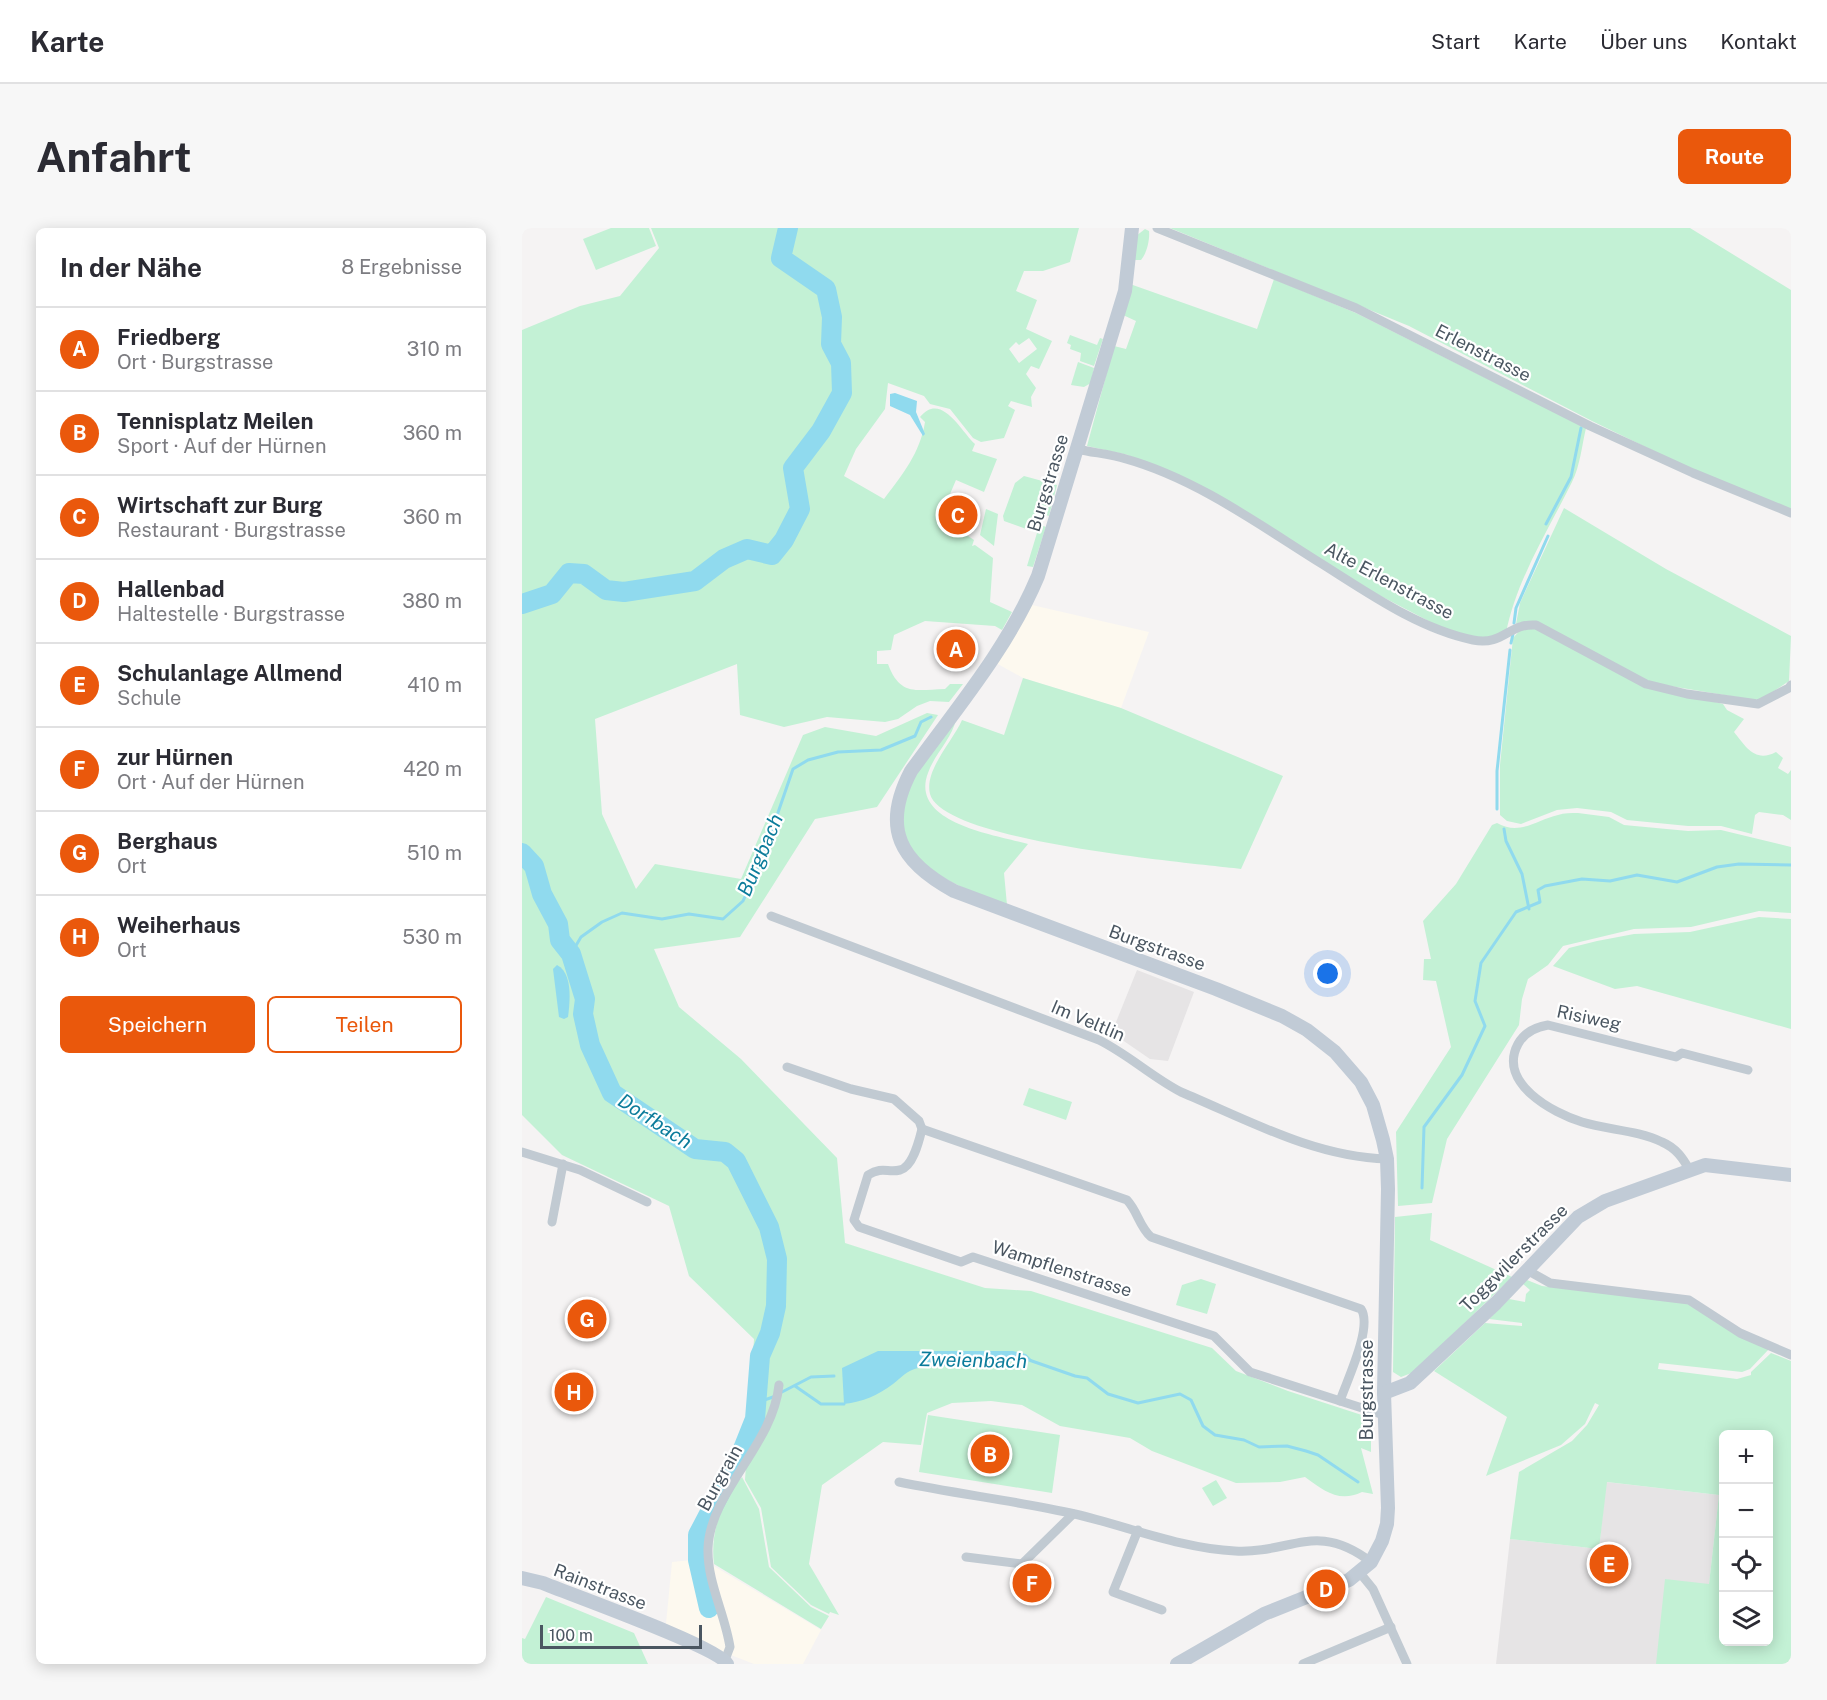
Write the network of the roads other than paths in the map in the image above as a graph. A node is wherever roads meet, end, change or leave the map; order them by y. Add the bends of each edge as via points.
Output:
1 (1132, 228) edge
2 (1157, 228) edge
3 (1077, 449) junction
4 (1791, 513) edge
5 (1791, 685) edge
6 (771, 916) dead end
7 (787, 1067) dead end
8 (1748, 1070) dead end
9 (922, 1129) junction
10 (522, 1152) edge
11 (1387, 1159) junction
12 (563, 1164) junction
13 (1690, 1171) junction
14 (1791, 1175) edge
15 (647, 1202) dead end
16 (552, 1222) dead end
17 (1527, 1270) junction
18 (1791, 1355) edge
19 (779, 1385) dead end
20 (1384, 1393) junction
21 (1340, 1401) junction
22 (1384, 1415) junction
23 (899, 1482) dead end
24 (1073, 1514) junction
25 (1138, 1530) junction
26 (966, 1557) dead end
27 (1371, 1562) junction
28 (1360, 1573) junction
29 (522, 1578) edge
30 (1162, 1610) dead end
31 (1391, 1627) junction
32 (726, 1662) edge
33 (1177, 1664) edge
34 (1303, 1664) edge
35 (1407, 1664) edge

1 - 3 street, Burgstrasse via 1125,291
2 - 4 street, Erlenstrasse via 1356,308 1590,426
3 - 5 street, Alte Erlenstrasse via 1128,459 1176,479 1375,596 1457,635 1494,640 1521,624 1536,625 1646,684 1723,700 1762,703
3 - 11 street, Burgstrasse via 1025,607 906,781 897,814 902,846 922,871 954,891 1216,989 1307,1030 1335,1052 1361,1082 1373,1105
6 - 11 street, Im Veltlin via 1099,1040 1162,1082 1308,1145 1353,1158
7 - 9 street via 894,1099 919,1121
8 - 13 street, Risiweg via 1682,1053 1676,1057 1548,1025 1532,1030 1519,1042 1514,1063 1525,1089 1585,1123 1664,1143 1680,1155
9 - 21 street via 1127,1200 1151,1237 1361,1309 1366,1320
9 - 21 street, Wampflenstrasse via 908,1166 899,1170 879,1169 868,1175 854,1220 859,1227 961,1262 973,1257 1214,1336 1250,1372
10 - 12 street
11 - 20 street, Burgstrasse
12 - 15 street
12 - 16 street
13 - 14 street, Toggwilerstrasse via 1705,1165
13 - 17 street, Toggwilerstrasse via 1605,1201 1578,1217
17 - 18 street via 1550,1283 1689,1299 1740,1333
17 - 20 street, Toggwilerstrasse via 1410,1383
19 - 32 street, Burgrain via 777,1404 764,1433 717,1512 709,1540 709,1563 730,1647
20 - 22 street, Burgstrasse
21 - 22 street, Wampflenstrasse
22 - 27 street, Burgstrasse via 1387,1524
23 - 24 street
24 - 25 street
24 - 26 street via 1022,1564
25 - 27 street via 1237,1552 1316,1539 1353,1549
25 - 30 street via 1113,1592
27 - 28 street, Burgstrasse
28 - 31 street via 1373,1589
28 - 33 street, Burgstrasse via 1264,1614
29 - 32 street, Rainstrasse via 662,1630
31 - 34 street
31 - 35 street

